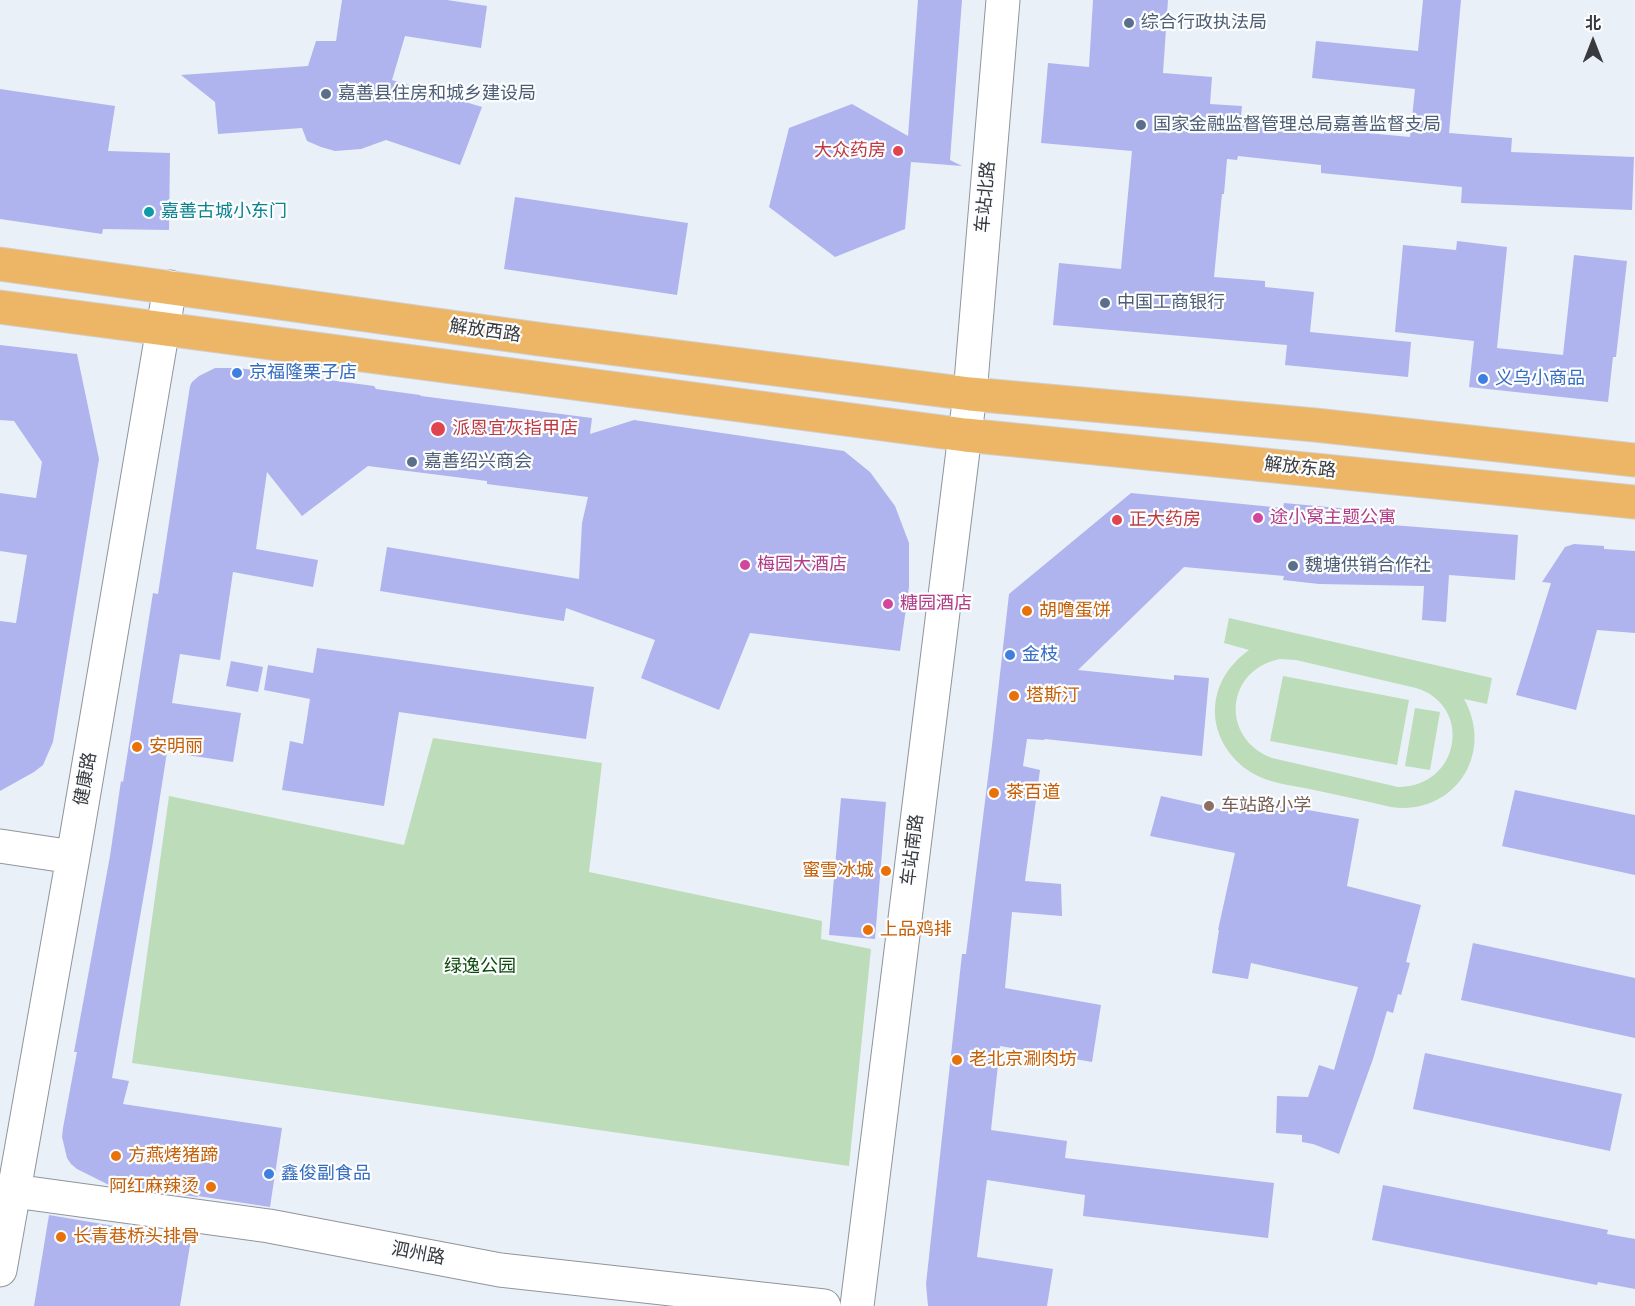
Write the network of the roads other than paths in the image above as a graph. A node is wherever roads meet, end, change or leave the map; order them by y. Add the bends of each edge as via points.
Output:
1 (1003, 0) edge
2 (0, 264) edge
3 (170, 287) junction
4 (0, 308) edge
5 (163, 329) junction
6 (970, 394) junction
7 (965, 435) junction
8 (1635, 460) edge
9 (1635, 502) edge
10 (0, 846) edge
11 (73, 857) junction
12 (14, 1191) junction
13 (0, 1270) edge
14 (824, 1306) edge
15 (857, 1306) edge

1 - 6 street, 车站北路
2 - 3 main road, 解放西路
3 - 5 street, 健康路
3 - 6 main road, 解放西路 via 527,338
4 - 5 main road
5 - 7 main road
5 - 11 street, 健康路
6 - 7 street, 车站南路
6 - 8 main road via 1315,425
7 - 9 main road, 解放东路
7 - 15 street, 车站南路
10 - 11 street
11 - 12 street, 健康路
12 - 13 street, 健康路
12 - 14 street, 泗州路 via 269,1226 500,1270

